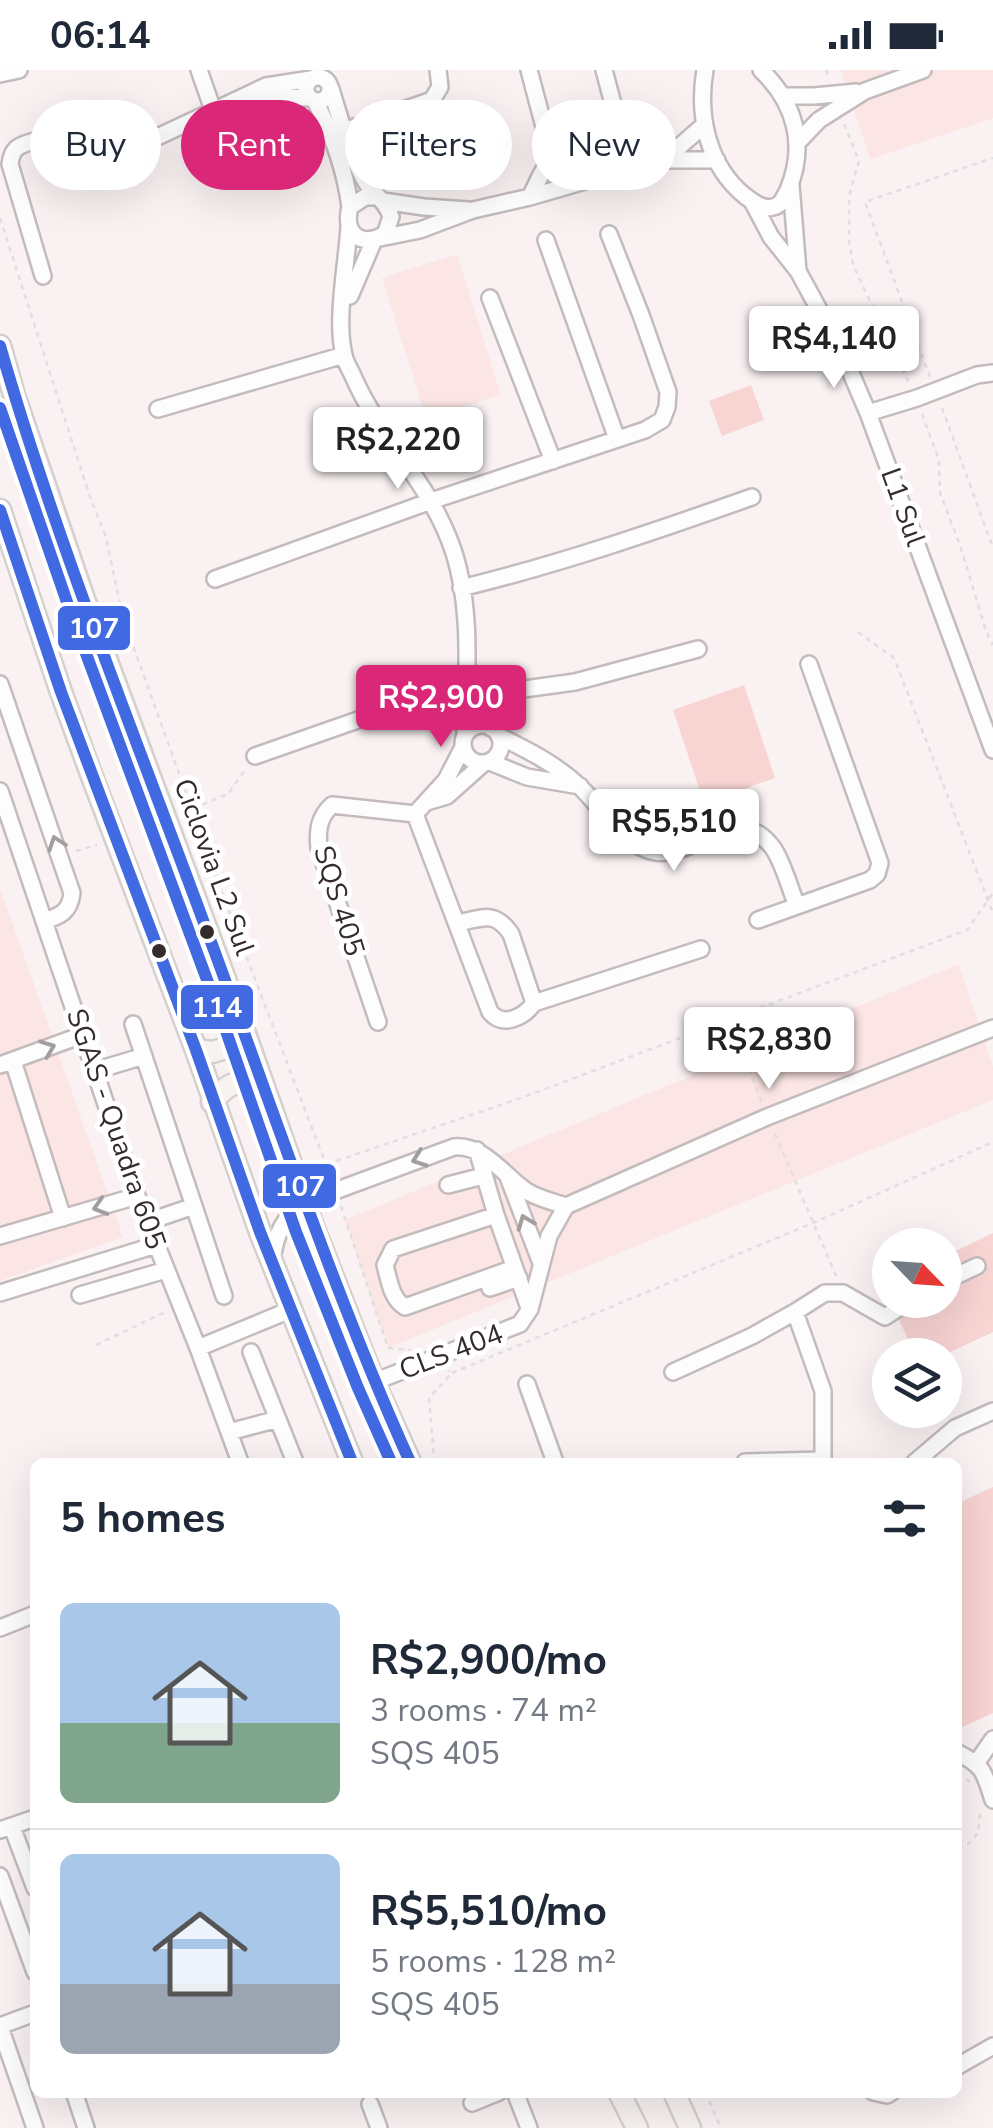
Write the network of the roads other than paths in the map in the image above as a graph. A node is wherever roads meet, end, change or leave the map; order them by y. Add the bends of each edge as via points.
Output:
1 (19, 70) edge
2 (200, 70) edge
3 (438, 70) edge
4 (529, 70) edge
5 (604, 70) edge
6 (705, 70) edge
7 (761, 70) edge
8 (924, 70) edge
9 (0, 74) edge
10 (321, 78) edge
11 (248, 96) junction
12 (783, 96) junction
13 (210, 100) edge
14 (238, 100) edge
15 (313, 100) joint
16 (537, 100) edge
17 (612, 100) edge
18 (837, 101) junction
19 (325, 116) edge
20 (181, 125) edge
21 (704, 126) junction
22 (338, 133) junction
23 (797, 143) junction
24 (676, 149) edge
25 (717, 160) junction
26 (676, 161) edge
27 (790, 183) junction
28 (534, 190) edge
29 (551, 190) edge
30 (530, 197) junction
31 (380, 199) junction
32 (753, 203) junction
33 (350, 208) junction
34 (473, 210) junction
35 (349, 226) junction
36 (609, 234) dead end
37 (377, 239) junction
38 (546, 240) dead end
39 (798, 270) junction
40 (44, 276) dead end
41 (490, 298) dead end
42 (342, 318) junction
43 (0, 346) edge
44 (344, 355) junction
45 (993, 374) edge
46 (7, 391) edge
47 (158, 408) dead end
48 (868, 413) junction
49 (617, 439) junction
50 (554, 461) junction
51 (752, 497) dead end
52 (432, 502) junction
53 (1, 516) edge
54 (215, 578) dead end
55 (461, 588) junction
56 (698, 648) dead end
57 (810, 664) dead end
58 (0, 684) edge
59 (472, 696) junction
60 (495, 732) junction
61 (464, 741) junction
62 (993, 750) edge
63 (255, 756) road end
64 (487, 762) junction
65 (580, 786) junction
66 (0, 792) edge
67 (421, 808) junction
68 (0, 830) edge
69 (16, 839) junction
70 (797, 906) junction
71 (758, 920) dead end
72 (44, 921) junction
73 (458, 924) junction
74 (701, 949) dead end
75 (534, 1003) junction
76 (378, 1022) dead end
77 (133, 1024) dead end
78 (242, 1025) junction
79 (993, 1028) edge
80 (82, 1035) junction
81 (196, 1050) junction
82 (144, 1056) junction
83 (6, 1063) edge
84 (94, 1071) junction
85 (262, 1088) junction
86 (212, 1102) junction
87 (478, 1150) junction
88 (484, 1176) junction
89 (507, 1176) junction
90 (448, 1185) dead end
91 (137, 1196) junction
92 (305, 1202) junction
93 (194, 1206) junction
94 (566, 1206) junction
95 (496, 1215) junction
96 (63, 1218) junction
97 (147, 1222) junction
98 (0, 1236) edge
99 (156, 1244) junction
100 (272, 1261) junction
101 (977, 1266) dead end
102 (542, 1267) junction
103 (166, 1270) junction
104 (517, 1273) junction
105 (962, 1273) edge
106 (490, 1288) dead end
107 (0, 1293) edge
108 (80, 1295) dead end
109 (224, 1296) dead end
110 (530, 1309) junction
111 (290, 1310) junction
112 (872, 1310) edge
113 (795, 1312) junction
114 (198, 1348) junction
115 (251, 1352) dead end
116 (673, 1372) dead end
117 (374, 1382) junction
118 (527, 1384) dead end
119 (993, 1410) edge
120 (278, 1419) junction
121 (229, 1432) junction
122 (239, 1458) edge
123 (293, 1458) edge
124 (350, 1458) edge
125 (408, 1458) edge
126 (554, 1458) edge
127 (823, 1458) edge
128 (920, 1458) edge
129 (30, 1616) edge
130 (0, 1628) edge
131 (993, 1739) edge
132 (962, 1756) edge
133 (977, 1762) junction
134 (987, 1800) edge
135 (30, 1820) edge
136 (6, 1828) edge
137 (0, 1876) edge
138 (30, 1878) edge
139 (30, 1937) edge
140 (30, 2015) edge
141 (0, 2027) edge
142 (993, 2046) edge
143 (962, 2064) edge
144 (76, 2098) edge
145 (484, 2098) edge
146 (518, 2098) edge
147 (623, 2098) edge
148 (677, 2098) edge
149 (472, 2103) dead end
150 (370, 2104) dead end
151 (35, 2128) edge
152 (86, 2128) edge
153 (379, 2128) edge
154 (529, 2128) edge
155 (637, 2128) edge
156 (690, 2128) edge

1 - 9 street
2 - 13 street
3 - 22 street via 440,88 432,100
4 - 16 street
5 - 17 street
6 - 21 street
7 - 12 street
8 - 18 street
10 - 11 street via 276,82
10 - 15 street via 306,88
10 - 22 street
11 - 14 street
11 - 15 street
12 - 18 street
12 - 23 street
18 - 23 street
19 - 22 street
20 - 40 street via 103,155 45,137 14,149 10,164
21 - 24 street
21 - 25 street, L1 Sul
22 - 31 street
22 - 33 street
23 - 27 street, L1 Sul
25 - 26 street
25 - 32 street, L1 Sul
27 - 32 street via 774,207
27 - 39 street, L1 Sul
28 - 30 street
29 - 30 street
30 - 34 street
31 - 33 street via 365,196
31 - 34 street
31 - 37 street via 391,223
32 - 39 street, L1 Sul
33 - 35 street
34 - 37 street
35 - 37 street via 356,236
35 - 42 street
36 - 49 street via 668,392 662,420
37 - 42 street
38 - 49 street
39 - 48 street, L1 Sul
41 - 50 street
42 - 44 street
43 - 46 main road
44 - 47 street
44 - 52 street via 361,396
45 - 48 street
46 - 78 main road
48 - 62 street, L1 Sul
49 - 50 street
50 - 52 street
51 - 55 street via 568,560
52 - 54 street
52 - 55 street
53 - 81 main road
55 - 59 street
56 - 59 street via 575,682
57 - 70 street via 880,864 870,880
72 -> 58 street via 67,911 72,893
59 - 60 street
59 - 61 street
59 - 63 street via 432,694
60 - 61 street via 474,727
60 - 64 street via 500,748
60 - 65 street
61 - 64 street via 472,761
61 - 67 street via 446,780
64 - 65 street
64 - 67 street via 447,796
65 - 70 street via 642,849 666,853 736,828 760,836 774,849
66 - 69 street, SGAS - Quadra 605
67 - 73 street
67 - 76 street, SQS 405 via 332,805 319,824 320,848
68 - 69 street
69 - 72 street, SGAS - Quadra 605
70 - 71 street
72 - 80 street, SGAS - Quadra 605
73 - 75 street via 489,916 505,925
73 - 75 street via 494,1017 523,1015
74 - 75 street
77 - 82 street
78 - 81 main road via 230,1047
78 - 85 main road
79 - 94 street
83 -> 80 street
80 - 84 street, SGAS - Quadra 605
81 - 86 main road
82 - 84 street
82 - 93 street
83 - 96 street
84 - 91 street, SGAS - Quadra 605
85 - 86 main road via 234,1083
85 - 92 main road
86 - 100 main road
87 - 88 street
87 - 89 street
87 -> 92 street via 454,1147
88 - 90 street
88 - 95 street
89 - 94 street
102 -> 89 street
91 -> 96 street
91 - 97 street, SGAS - Quadra 605
92 - 100 street via 281,1227
92 - 117 main road
93 - 97 street
93 - 109 street
94 - 102 street, CLS 404
95 - 104 street
95 - 104 street via 392,1249 385,1265 395,1298 404,1307
96 - 98 street
97 - 99 street, SGAS - Quadra 605
99 - 103 street, SGAS - Quadra 605
99 - 107 street
100 - 111 main road
101 - 105 street
102 - 110 street, CLS 404
103 - 108 street
103 - 114 street, SGAS - Quadra 605
104 - 106 street
104 - 110 street
110 - 117 street, CLS 404 via 508,1330
111 - 114 street
111 - 124 main road
112 - 113 street via 843,1293 825,1293
113 - 116 street
113 - 127 street via 823,1392
114 - 121 street, SGAS - Quadra 605
115 - 120 street
117 - 125 main road
118 - 126 street
119 - 128 street via 955,1428
120 - 121 street
120 - 123 street
121 - 122 street, SGAS - Quadra 605
129 - 130 street
131 - 133 street
132 - 133 street
133 - 134 street
135 - 136 street
136 - 138 street
137 - 139 street
140 - 141 street
141 - 151 street
142 - 143 street
144 - 152 street
145 - 149 street
146 - 154 street
147 - 155 main road
148 - 156 main road
150 - 153 street

